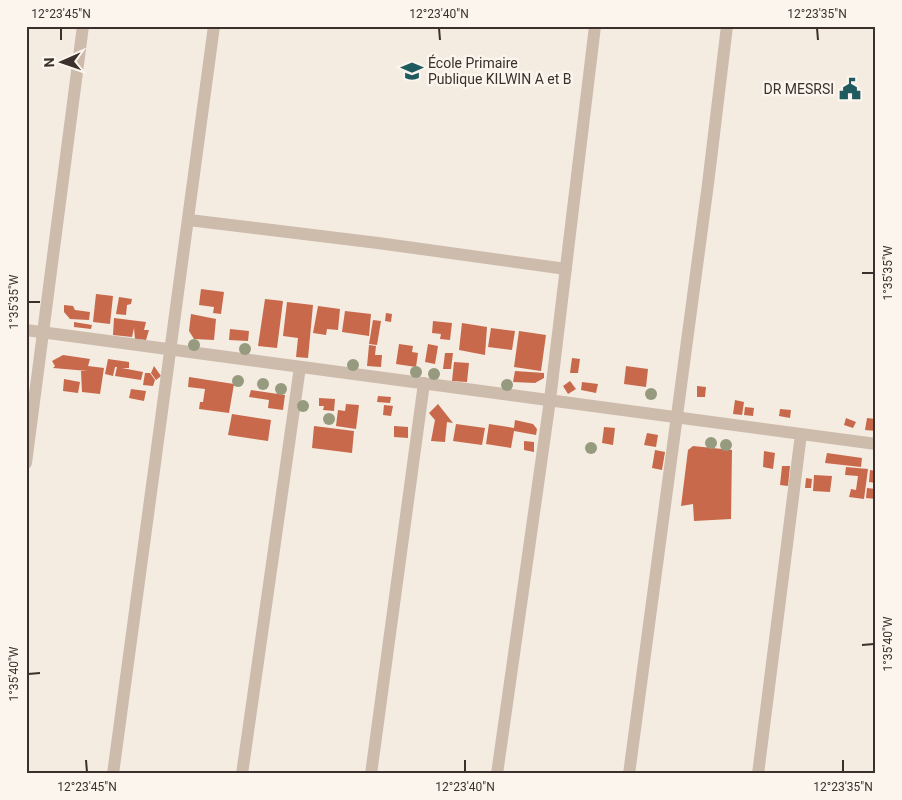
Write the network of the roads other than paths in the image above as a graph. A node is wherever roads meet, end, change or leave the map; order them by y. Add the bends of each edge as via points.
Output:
1 (83, 26) edge
2 (214, 26) edge
3 (595, 26) edge
4 (727, 26) edge
5 (189, 220) junction
6 (566, 269) junction
7 (26, 330) edge
8 (44, 332) junction
9 (171, 350) junction
10 (300, 367) junction
11 (424, 383) junction
12 (550, 400) junction
13 (675, 417) junction
14 (802, 434) junction
15 (876, 444) edge
16 (26, 464) edge
17 (113, 774) edge
18 (242, 774) edge
19 (371, 774) edge
20 (497, 774) edge
21 (629, 774) edge
22 (758, 774) edge

1 - 8 street
2 - 5 street
3 - 6 street
4 - 13 street
5 - 6 street
5 - 9 street
6 - 12 street
7 - 8 street
8 - 9 street
8 - 16 street
9 - 10 street
9 - 17 street
10 - 11 street
10 - 18 street
11 - 12 street
11 - 19 street
12 - 13 street
12 - 20 street
13 - 14 street
13 - 21 street
14 - 15 street
14 - 22 street

